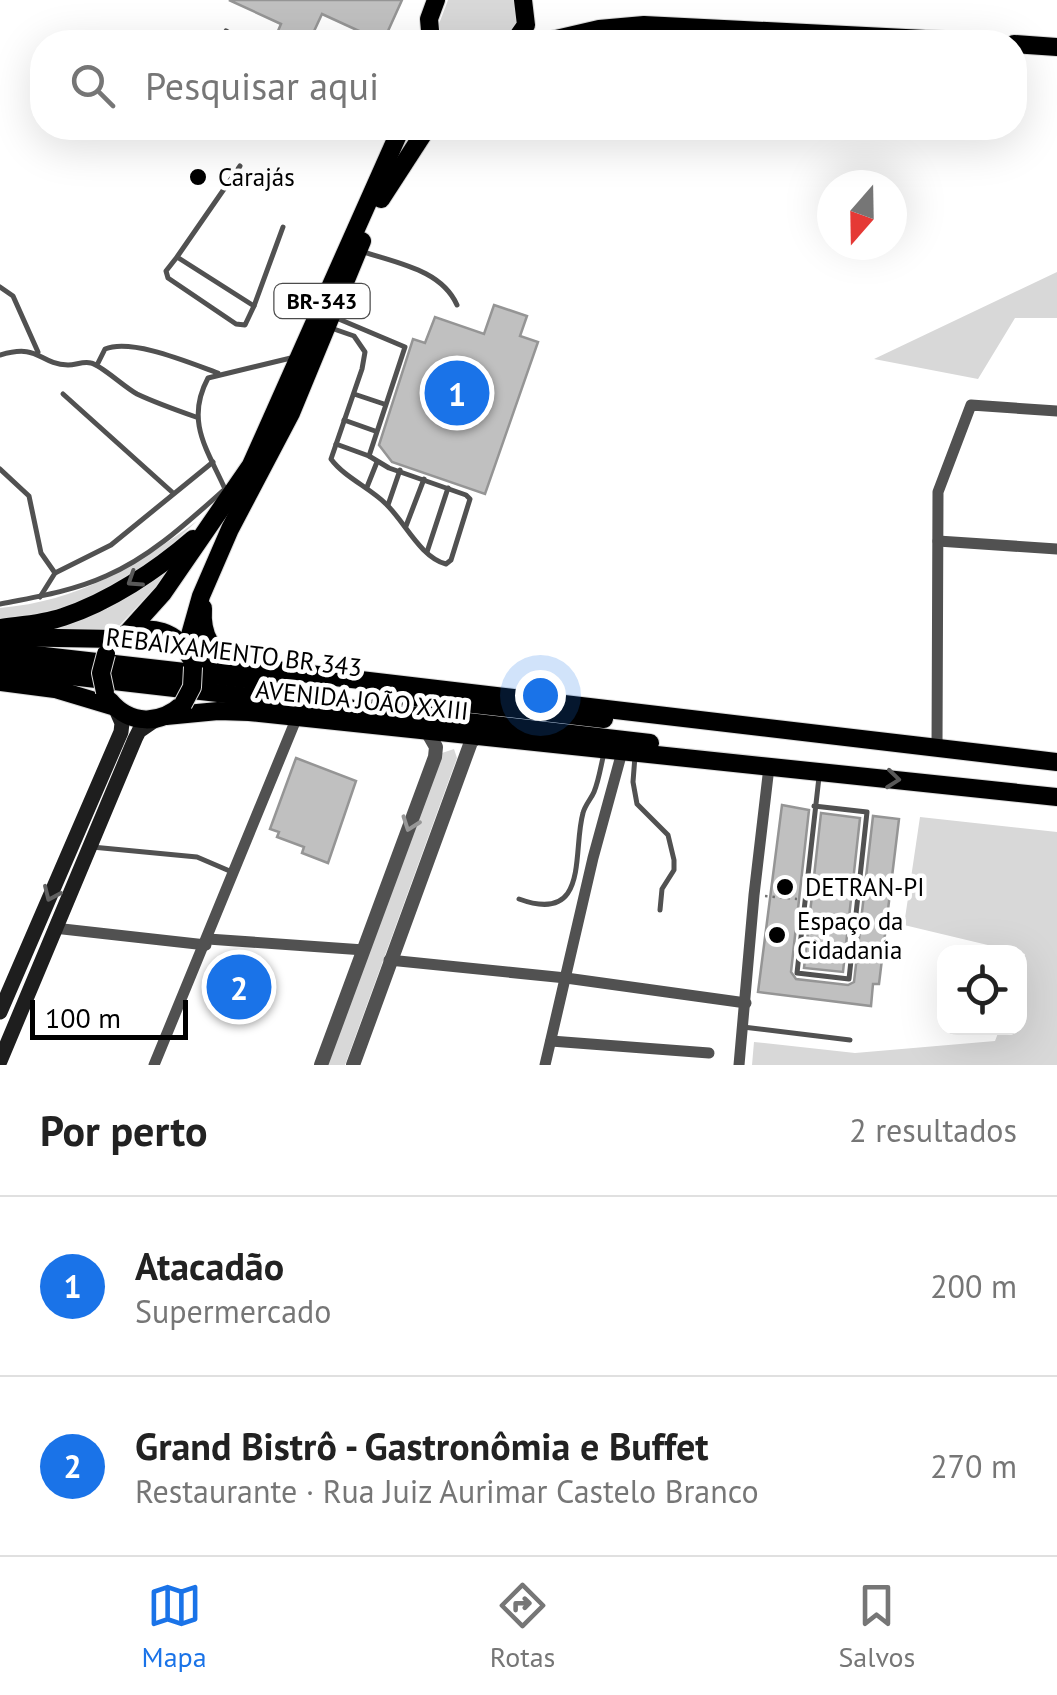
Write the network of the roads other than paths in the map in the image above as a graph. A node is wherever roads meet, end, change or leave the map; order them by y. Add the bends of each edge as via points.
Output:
1 (436, 0) edge
2 (523, 0) edge
3 (431, 30) edge
4 (522, 30) edge
5 (613, 30) edge
6 (744, 30) edge
7 (1027, 45) edge
8 (1057, 47) edge
9 (396, 140) edge
10 (418, 140) edge
11 (240, 166) dead end
12 (259, 180) dead end
13 (254, 186) dead end
14 (283, 227) dead end
15 (358, 250) junction
16 (177, 257) junction
17 (0, 287) edge
18 (457, 305) dead end
19 (254, 306) junction
20 (329, 322) junction
21 (38, 352) junction
22 (0, 355) edge
23 (298, 357) junction
24 (97, 364) junction
25 (221, 374) junction
26 (63, 394) dead end
27 (354, 394) junction
28 (384, 404) junction
29 (1057, 411) edge
30 (196, 418) junction
31 (344, 420) junction
32 (375, 431) junction
33 (336, 444) junction
34 (369, 456) junction
35 (213, 462) junction
36 (377, 462) junction
37 (250, 466) junction
38 (0, 469) edge
39 (400, 470) junction
40 (424, 479) junction
41 (367, 488) junction
42 (448, 488) junction
43 (225, 489) junction
44 (172, 492) junction
45 (388, 506) junction
46 (212, 522) junction
47 (406, 526) junction
48 (230, 529) junction
49 (938, 541) junction
50 (1057, 549) edge
51 (427, 552) junction
52 (55, 573) junction
53 (40, 597) junction
54 (0, 604) edge
55 (0, 628) edge
56 (0, 637) edge
57 (116, 642) junction
58 (186, 649) junction
59 (0, 650) edge
60 (239, 664) junction
61 (0, 668) edge
62 (0, 682) edge
63 (110, 700) junction
64 (462, 704) joint
65 (297, 717) junction
66 (161, 718) junction
67 (477, 730) junction
68 (428, 733) junction
69 (799, 733) junction
70 (937, 749) junction
71 (620, 751) junction
72 (1057, 762) edge
73 (770, 767) junction
74 (819, 772) junction
75 (850, 775) junction
76 (1057, 797) edge
77 (814, 806) junction
78 (83, 850) junction
79 (235, 873) junction
80 (519, 899) dead end
81 (660, 910) dead end
82 (54, 928) junction
83 (207, 942) junction
84 (364, 950) junction
85 (389, 960) junction
86 (566, 978) junction
87 (746, 1003) junction
88 (0, 1012) edge
89 (743, 1028) junction
90 (850, 1040) dead end
91 (551, 1041) junction
92 (709, 1053) dead end
93 (0, 1061) edge
94 (154, 1065) edge
95 (321, 1065) edge
96 (353, 1065) edge
97 (546, 1065) edge
98 (740, 1065) edge

1 - 3 main road
2 - 4 main road
5 - 6 main road
7 - 8 main road
9 - 23 main road, BR-343
10 - 15 main road, BR-343
11 - 16 lane
12 - 13 lane
14 - 19 lane
15 - 18 lane via 427,274 450,289
15 - 20 main road, BR-343
16 - 19 lane
16 - 19 lane via 168,278 236,324 245,325
17 - 21 lane via 13,296
20 - 27 lane via 354,336 365,352
20 - 28 lane via 405,347
20 - 48 main road, BR-343
21 - 22 lane
21 - 24 lane via 68,365
23 - 25 lane
23 - 37 main road, BR-343
24 - 25 lane via 105,349 119,345
24 - 30 lane via 137,394
25 - 30 lane via 208,378
26 - 44 lane
27 - 28 lane
27 - 31 lane
28 - 32 lane
29 - 49 street via 971,405 938,492
30 - 35 lane
31 - 32 lane
31 - 33 lane
32 - 34 lane
33 - 34 lane
33 - 41 lane via 335,465
34 - 36 lane
35 - 43 lane
35 - 44 lane
36 - 39 lane
36 - 41 lane
37 - 43 lane
37 - 46 main road, BR-343
38 - 52 lane via 28,496 41,553
39 - 40 lane
39 - 45 lane
40 - 42 lane
40 - 47 lane
41 - 45 lane
42 - 51 lane
42 - 51 lane via 470,499 451,560 438,562
43 - 53 lane via 120,569
44 - 52 lane via 111,545
45 - 47 lane
46 -> 55 main road via 176,554 87,608
46 - 57 main road, BR-343 via 162,593
47 - 51 lane
48 - 58 main road, BR-343
48 - 60 main road via 205,597 203,627 209,645
49 - 50 street
49 - 70 street
52 - 53 lane
53 - 54 lane
56 - 57 main road
57 - 58 main road via 153,628
57 - 63 main road, bridge via 101,673
58 - 60 main road, AVENIDA JOÃO XXIII
58 - 66 main road, bridge via 192,687 183,704
59 - 64 main road, REBAIXAMENTO BR 343
60 - 69 main road, AVENIDA JOÃO XXIII
61 - 67 main road, REBAIXAMENTO BR 343
62 - 63 main road
63 - 66 main road via 141,720
63 - 78 main road via 121,732
64 - 69 main road, AVENIDA JOÃO XXIII
65 - 66 main road, AVENIDA JOÃO XXIII via 218,710
65 - 68 main road, AVENIDA JOÃO XXIII
65 - 79 street
66 - 78 main road via 139,730
67 - 68 main road, AVENIDA JOÃO XXIII
67 - 71 main road, AVENIDA JOÃO XXIII
67 - 75 main road, AVENIDA JOÃO XXIII via 642,742
67 - 85 street
68 -> 84 street via 435,757
69 - 70 main road, AVENIDA JOÃO XXIII
70 - 72 main road, AVENIDA JOÃO XXIII
71 - 73 main road, AVENIDA JOÃO XXIII
71 - 80 lane via 583,810 570,890 548,905
71 - 81 lane via 637,804 668,835 674,870 662,888
71 - 86 street
73 - 74 main road, AVENIDA JOÃO XXIII
73 - 87 street
74 - 75 main road, AVENIDA JOÃO XXIII
74 - 77 lane
75 -> 76 main road, AVENIDA JOÃO XXIII
77 - 77 lane via 796,974 849,980 867,812
78 - 79 lane via 198,857
78 - 82 main road
78 -> 88 main road
79 - 83 street
82 - 83 street
82 - 93 main road
83 - 84 street
83 - 94 street
84 - 95 street
85 - 86 street
85 - 96 street
86 - 87 street
86 - 91 street
87 - 89 street
89 - 90 lane
89 - 98 street
91 - 92 street
91 - 97 street

